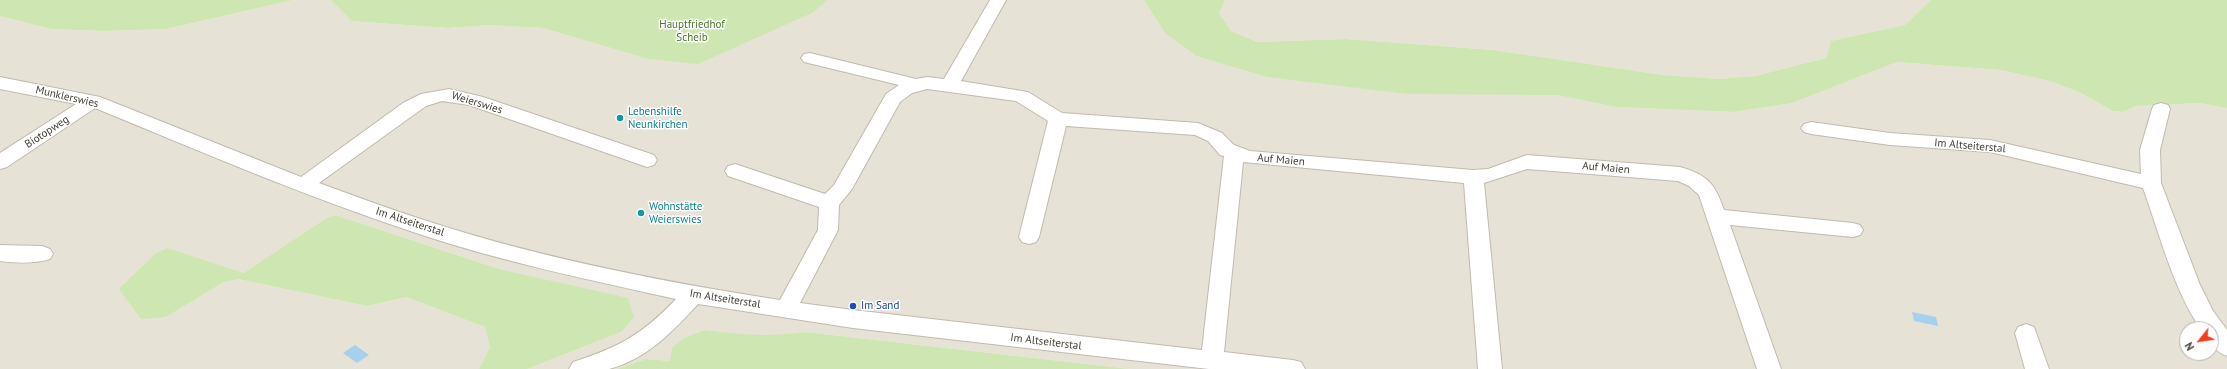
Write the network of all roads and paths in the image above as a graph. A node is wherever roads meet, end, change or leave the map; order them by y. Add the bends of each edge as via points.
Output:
1 (998, 0) edge
2 (810, 58) dead end
3 (0, 83) edge
4 (915, 85) junction
5 (950, 85) junction
6 (93, 102) junction
7 (2161, 109) dead end
8 (1058, 119) junction
9 (1811, 128) dead end
10 (177, 136) joint
11 (1234, 153) junction
12 (647, 160) dead end
13 (0, 162) edge
14 (735, 171) dead end
15 (1472, 177) junction
16 (2151, 182) junction
17 (303, 185) junction
18 (829, 203) junction
19 (1718, 217) junction
20 (1853, 230) dead end
21 (1029, 237) dead end
22 (0, 253) edge
23 (42, 254) dead end
24 (693, 295) junction
25 (786, 308) junction
26 (2026, 333) dead end
27 (2227, 347) edge
28 (1212, 361) junction
29 (581, 369) edge
30 (1293, 369) edge
31 (1490, 369) edge
32 (1769, 369) edge
33 (2037, 369) edge

1 - 5 street
2 - 4 street
3 - 6 street, Munklerswies
4 - 5 street
4 - 18 street via 893,98 842,189
5 - 8 street, Auf Maien via 1021,96
6 - 10 street, Munklerswies
6 - 13 street, Biotopweg
7 - 16 street via 2150,150
8 - 11 street, Auf Maien via 1198,129 1215,137 1227,150
8 - 21 street
9 - 16 street, Im Altseiterstal via 1890,139 1990,146
10 - 17 street, Im Altseiterstal
11 - 15 street, Auf Maien via 1248,157
11 - 28 street
12 - 17 street, Weierswies via 476,101 453,94 442,94 426,98 410,107
14 - 18 street
15 - 19 street, Auf Maien via 1488,177 1527,162 1680,174 1702,183
15 - 31 street
16 - 27 street via 2189,284 2204,316
17 - 24 street, Im Altseiterstal via 427,229 517,254
18 - 25 street via 828,230
19 - 20 street
19 - 32 street, Auf Maien
22 - 23 street
24 - 25 street, Im Altseiterstal
24 - 29 street via 641,344 614,358
25 - 28 street, Im Altseiterstal via 853,319
26 - 33 street
28 - 30 street, Im Altseiterstal

